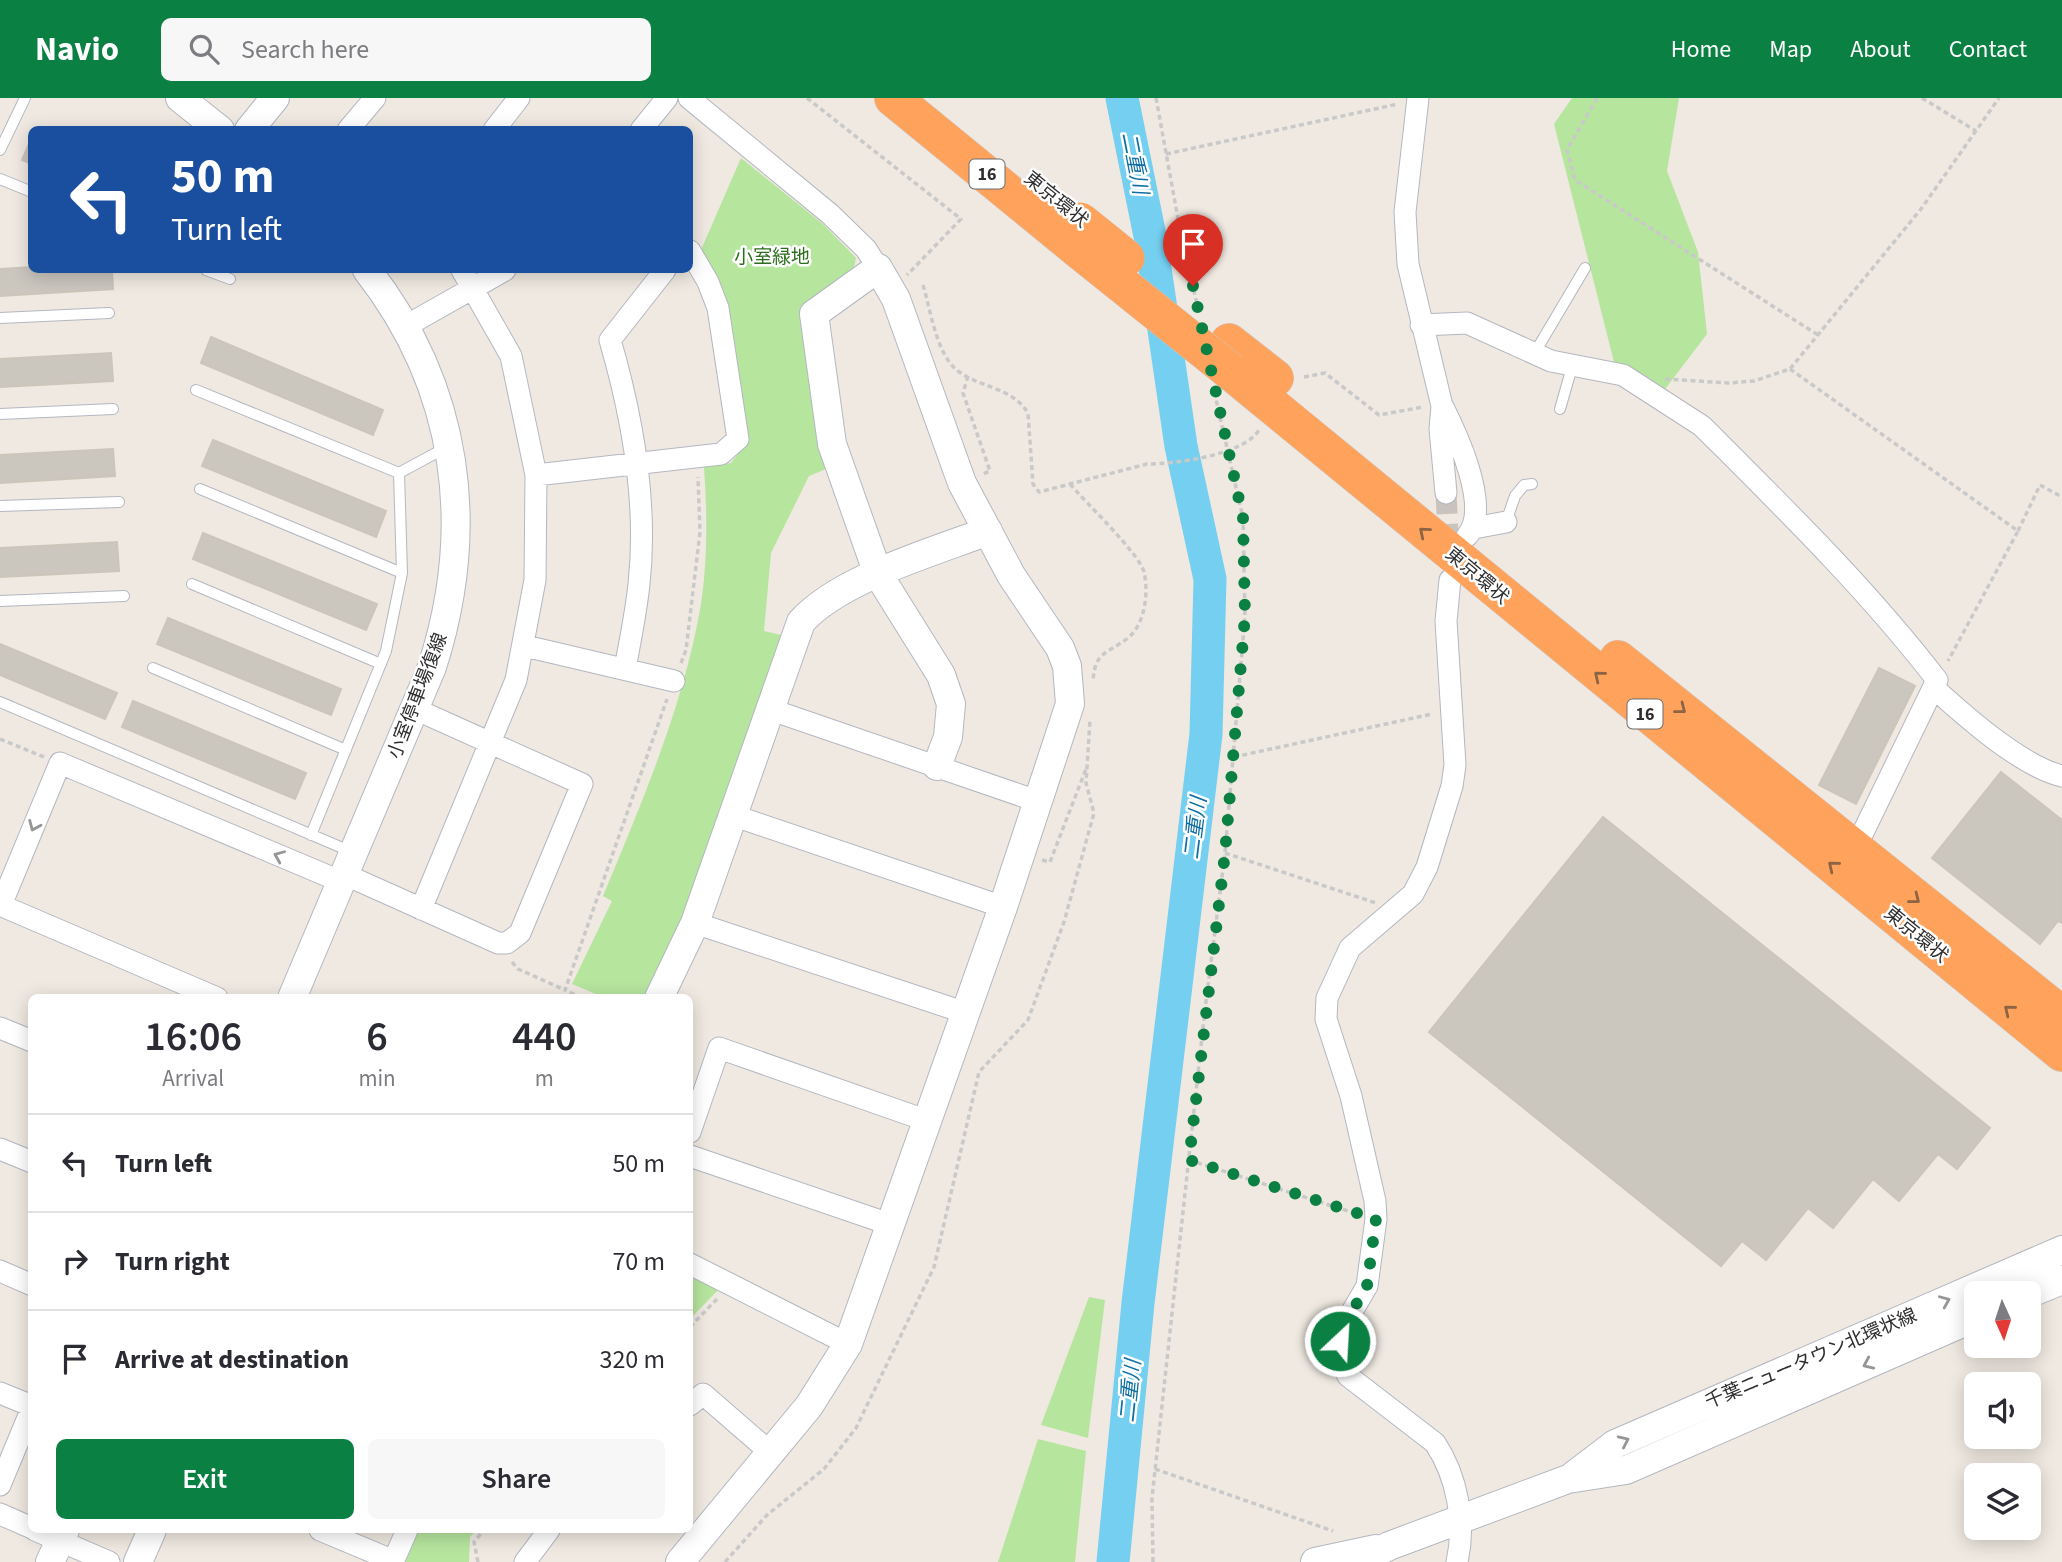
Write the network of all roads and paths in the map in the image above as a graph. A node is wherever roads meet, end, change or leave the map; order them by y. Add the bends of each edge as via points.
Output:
1 (25, 98) edge
2 (180, 98) edge
3 (275, 98) edge
4 (375, 98) edge
5 (519, 98) edge
6 (667, 98) edge
7 (689, 98) edge
8 (807, 98) edge
9 (893, 98) edge
10 (932, 98) edge
11 (1156, 98) edge
12 (1597, 98) edge
13 (1922, 98) edge
14 (1999, 98) edge
15 (1417, 99) edge
16 (215, 126) edge
17 (252, 126) edge
18 (351, 126) edge
19 (497, 126) edge
20 (644, 126) edge
21 (1976, 131) junction
22 (0, 150) edge
23 (1166, 154) junction
24 (0, 179) edge
25 (28, 190) edge
26 (1080, 236) junction
27 (693, 256) edge
28 (1585, 268) dead end
29 (214, 273) edge
30 (370, 273) edge
31 (464, 273) edge
32 (500, 273) edge
33 (663, 273) edge
34 (230, 279) dead end
35 (885, 279) junction
36 (923, 285) dead end
37 (473, 288) junction
38 (109, 313) dead end
39 (0, 318) edge
40 (1200, 320) dead end
41 (1420, 325) junction
42 (406, 326) junction
43 (1818, 335) junction
44 (1534, 354) junction
45 (1224, 367) junction
46 (1572, 367) junction
47 (1790, 369) junction
48 (968, 376) junction
49 (1304, 377) dead end
50 (1662, 379) dead end
51 (196, 390) dead end
52 (1442, 404) junction
53 (1560, 409) dead end
54 (113, 410) dead end
55 (0, 414) edge
56 (1262, 425) dead end
57 (449, 446) junction
58 (1230, 450) junction
59 (697, 457) junction
60 (638, 464) junction
61 (400, 473) junction
62 (536, 475) junction
63 (962, 483) junction
64 (1070, 484) junction
65 (1532, 484) dead end
66 (200, 489) dead end
67 (1446, 493) tunnel mouth
68 (2062, 497) edge
69 (119, 502) dead end
70 (0, 506) edge
71 (1506, 522) joint
72 (988, 531) junction
73 (2018, 531) junction
74 (1470, 532) junction
75 (402, 573) junction
76 (878, 574) junction
77 (1450, 580) tunnel mouth
78 (192, 584) dead end
79 (124, 596) dead end
80 (0, 601) edge
81 (524, 646) junction
82 (381, 664) junction
83 (153, 668) dead end
84 (625, 669) junction
85 (674, 681) junction
86 (1936, 685) junction
87 (1092, 691) dead end
88 (0, 702) edge
89 (415, 709) junction
90 (769, 709) junction
91 (1451, 710) junction
92 (1091, 716) dead end
93 (0, 739) edge
94 (491, 743) junction
95 (346, 750) junction
96 (1233, 758) junction
97 (60, 763) junction
98 (937, 766) junction
99 (1087, 766) junction
100 (2062, 776) edge
101 (1038, 802) junction
102 (732, 815) junction
103 (311, 835) junction
104 (1854, 851) junction
105 (1225, 853) junction
106 (1020, 855) junction
107 (347, 870) junction
108 (0, 905) edge
109 (1003, 906) junction
110 (421, 909) junction
111 (1392, 914) junction
112 (695, 923) junction
113 (498, 943) junction
114 (565, 990) junction
115 (207, 994) edge
116 (294, 994) edge
117 (574, 994) edge
118 (661, 994) edge
119 (966, 1013) junction
120 (0, 1027) edge
121 (28, 1039) edge
122 (2060, 1039) edge
123 (928, 1121) junction
124 (693, 1123) edge
125 (0, 1149) edge
126 (693, 1157) edge
127 (28, 1160) edge
128 (1189, 1160) junction
129 (1376, 1219) junction
130 (892, 1225) junction
131 (2062, 1250) edge
132 (693, 1266) edge
133 (0, 1271) edge
134 (2062, 1280) edge
135 (28, 1283) edge
136 (731, 1285) junction
137 (2041, 1289) edge
138 (1964, 1322) edge
139 (693, 1324) edge
140 (848, 1345) junction
141 (0, 1393) edge
142 (693, 1402) edge
143 (28, 1405) edge
144 (28, 1417) edge
145 (771, 1453) junction
146 (1155, 1469) junction
147 (1568, 1479) junction
148 (0, 1485) edge
149 (0, 1514) edge
150 (1459, 1521) junction
151 (28, 1528) edge
152 (1333, 1531) dead end
153 (151, 1533) edge
154 (327, 1533) edge
155 (406, 1533) edge
156 (482, 1533) edge
157 (547, 1533) edge
158 (48, 1538) edge
159 (1389, 1546) junction
160 (393, 1561) edge
161 (109, 1562) edge
162 (138, 1562) edge
163 (478, 1562) edge
164 (525, 1562) edge
165 (680, 1562) edge
166 (725, 1562) edge
167 (1153, 1562) edge
168 (1315, 1562) edge
169 (1358, 1562) edge
170 (1457, 1562) edge

1 - 22 lane
2 - 16 street
3 - 17 street
4 - 18 street
5 - 19 street
6 - 20 street
7 - 35 street via 830,214 866,249
8 - 35 path via 961,219
9 - 26 highway, 東京環状 / 16
10 - 26 highway, 東京環状 / 16
11 - 23 path
12 - 43 path via 1567,150 1575,180
13 - 21 path
14 - 21 path
15 - 23 path
15 - 41 street via 1405,212 1408,264
21 - 43 path via 1921,209
23 - 40 path
24 - 25 lane
26 - 45 highway, 東京環状 / 16, bridge
27 - 59 street via 718,308 738,439 721,454
28 - 44 lane
29 - 34 lane
30 - 42 street, 小室停車場復線
31 - 37 street
32 - 37 street
33 - 60 street via 610,341 626,395
35 - 63 street
35 - 76 street via 814,314 832,444
36 - 48 path via 945,356
37 - 42 street
37 - 62 street via 511,356
38 - 39 lane
41 - 44 street via 1467,323
41 - 52 street
42 - 57 street, 小室停車場復線 via 437,401
43 - 47 path
44 - 46 street
45 - 58 path
45 - 74 highway, 東京環状 / 16
122 -> 45 highway, 東京環状 / 16
46 - 53 lane
46 - 86 street via 1623,375 1702,426 1861,589
47 - 50 path via 1741,382
47 - 73 path
48 - 63 path via 963,393 990,471
48 - 64 path via 1009,394 1028,413 1033,484 1039,492
49 - 52 path via 1325,373 1379,415
51 - 61 lane
52 - 67 street
52 - 74 street via 1476,497
54 - 55 lane
56 - 58 path via 1250,441
57 - 61 lane
57 - 89 street, 小室停車場復線 via 456,565 444,630
58 - 64 path via 1147,464
58 - 96 path via 1243,518 1245,616
59 - 60 street
59 - 85 path via 700,532 687,650
60 - 62 street
60 - 84 street via 639,584
61 - 75 lane
62 - 81 street via 535,580
63 - 72 street
64 - 87 path via 1143,571 1145,606 1137,629 1100,655
65 - 71 lane via 1524,485 1515,496
66 - 75 lane
68 - 73 path via 2040,485
69 - 70 lane
71 - 74 street
72 - 76 street
72 - 101 street via 1068,666 1070,704
73 - 86 path
74 -> 104 highway, 東京環状 / 16
75 - 82 lane
76 - 90 street via 821,601 801,622
76 - 98 street via 941,675 951,704 948,737
77 - 91 street via 1446,621
78 - 82 lane
79 - 80 lane
81 - 84 street
81 - 94 street
82 - 95 lane
83 - 95 lane
84 - 85 street
85 - 114 path
86 - 100 street via 1977,726 2046,771
86 - 104 street
88 - 103 lane
89 - 94 street
89 - 107 street, 小室停車場復線
90 - 98 street
90 - 102 street
91 - 96 path
91 - 111 street via 1452,786 1427,867 1413,894
92 - 99 path
93 - 97 path
94 - 110 street
94 - 113 street via 582,784 520,933 508,943
95 - 103 lane
96 - 105 path
107 -> 97 street
97 -> 108 street
98 - 101 street
99 - 106 path via 1050,862
99 - 166 path via 1094,813 1064,922 1028,1020 979,1072 934,1267 856,1428 824,1469 767,1515
101 - 106 street
102 - 109 street
102 - 112 street
103 - 107 lane
104 -> 122 highway, 東京環状 / 16
105 - 111 path via 1376,902
105 - 128 path
106 - 109 street
107 - 110 street
107 - 116 street, 小室停車場復線
108 - 115 street
109 - 119 street
110 - 113 street
111 - 129 street via 1350,948 1326,998 1326,1019 1352,1096
112 - 118 street
112 - 119 street
113 - 114 path via 518,969
114 - 117 path
119 - 123 street
120 - 121 street
123 - 124 street via 719,1048
123 - 130 street
125 - 127 street
126 - 130 street
128 - 129 path
128 - 146 path
129 - 150 street via 1367,1286 1343,1327 1339,1356 1348,1376 1435,1443 1453,1480
130 - 140 street
147 -> 131 street, 千葉ニュータウン北環状線 via 1615,1444
132 - 136 street
133 - 135 street
134 - 137 street
136 - 139 path
136 - 140 street
138 -> 147 street, 千葉ニュータウン北環状線 via 1626,1470
140 - 145 street via 809,1406
141 - 143 street
142 - 145 street via 703,1394
144 - 148 street
145 - 165 street
146 - 152 path
146 - 167 path
147 - 150 street, 千葉ニュータウン北環状線
149 - 151 street
150 - 159 street, 千葉ニュータウン北環状線
150 - 170 street
153 - 162 street
154 - 160 street
155 - 160 street
156 - 163 path via 474,1542
157 - 164 street
158 - 161 street
159 - 168 street, 千葉ニュータウン北環状線
159 - 169 street, 千葉ニュータウン北環状線

